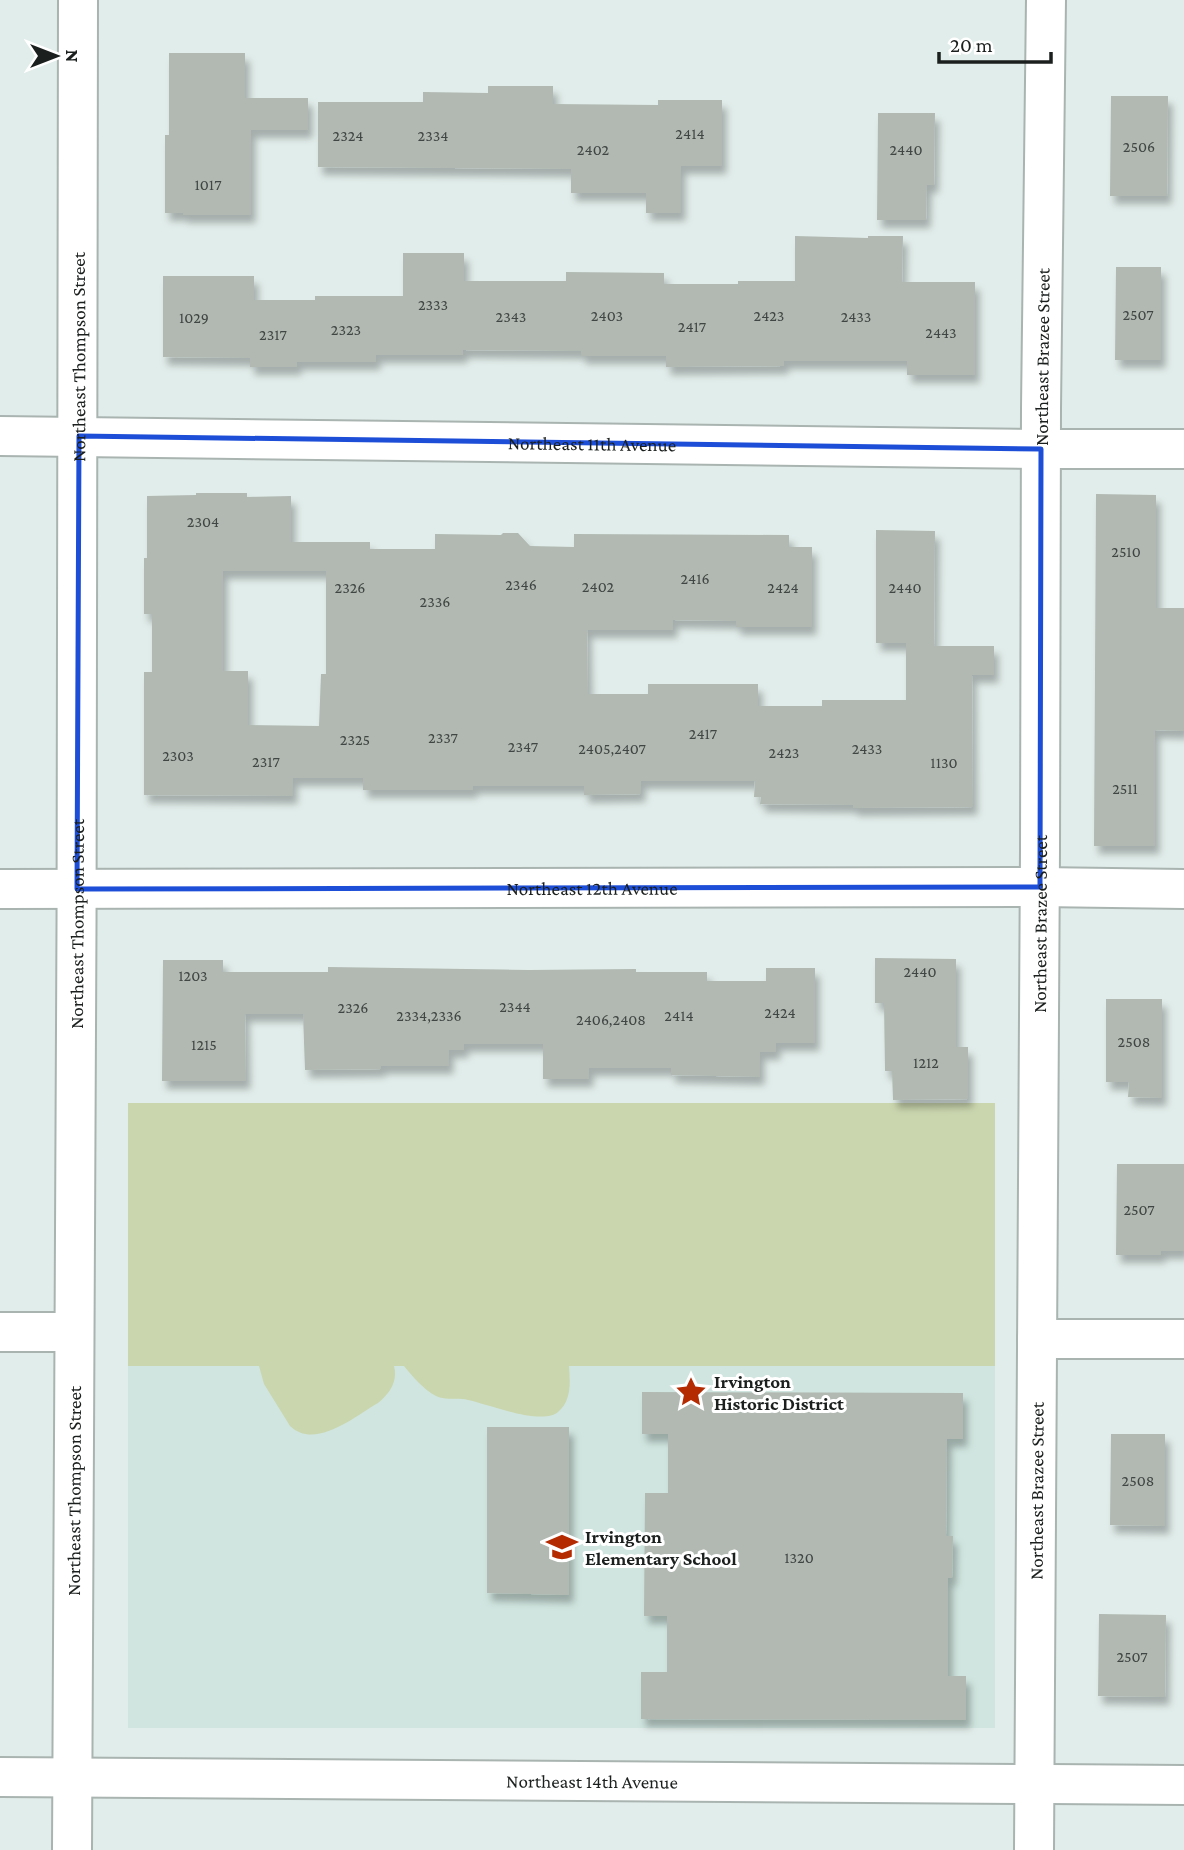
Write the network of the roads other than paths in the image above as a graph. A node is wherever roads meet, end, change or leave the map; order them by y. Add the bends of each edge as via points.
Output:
1 (78, 0) edge
2 (1046, 0) edge
3 (0, 436) edge
4 (79, 436) junction
5 (1041, 449) junction
6 (1184, 449) edge
7 (1040, 887) junction
8 (0, 889) edge
9 (77, 889) junction
10 (1184, 889) edge
11 (0, 1332) edge
12 (74, 1332) junction
13 (1037, 1339) junction
14 (1184, 1339) edge
15 (0, 1777) edge
16 (72, 1777) junction
17 (1034, 1784) junction
18 (1184, 1785) edge
19 (72, 1850) edge
20 (1034, 1850) edge

1 - 4 street, Northeast Thompson Street
2 - 5 street, Northeast Brazee Street
3 - 4 street, Northeast 11th Avenue
4 - 5 street, Northeast 11th Avenue
4 - 9 street, Northeast Thompson Street
5 - 6 street, Northeast 11th Avenue
5 - 7 street, Northeast Brazee Street
7 - 9 street, Northeast 12th Avenue
7 - 10 street, Northeast 12th Avenue
7 - 13 street, Northeast Brazee Street
8 - 9 street, Northeast 12th Avenue
9 - 12 street, Northeast Thompson Street
11 - 12 street
12 - 16 street, Northeast Thompson Street
13 - 14 street
13 - 17 street, Northeast Brazee Street
15 - 16 street, Northeast 14th Avenue
16 - 17 street, Northeast 14th Avenue
16 - 19 street, Northeast Thompson Street
17 - 18 street, Northeast 14th Avenue
17 - 20 street, Northeast Brazee Street

